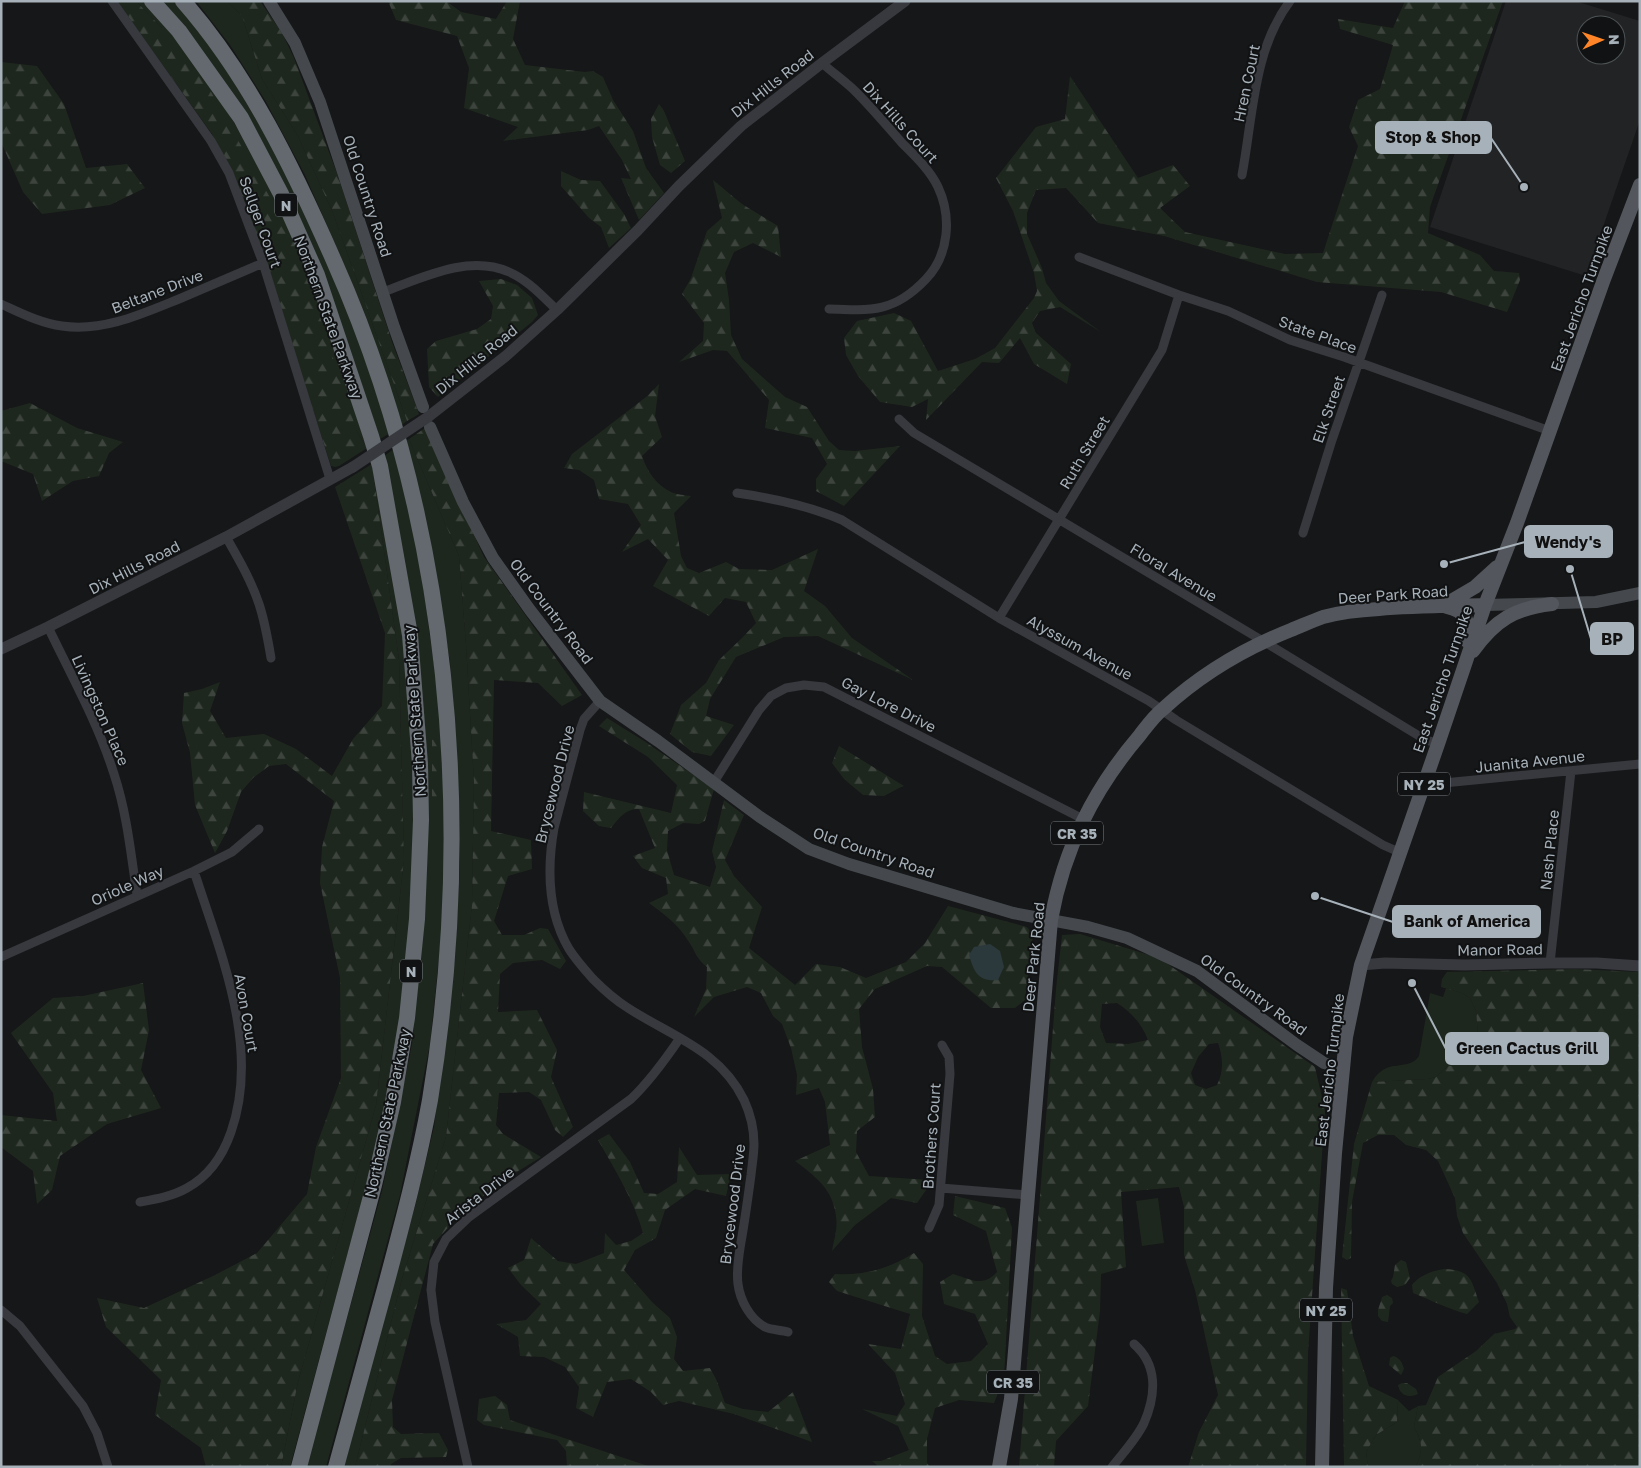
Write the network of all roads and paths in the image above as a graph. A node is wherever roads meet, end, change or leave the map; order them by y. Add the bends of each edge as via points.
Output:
1 (112, 1) edge
2 (152, 1) edge
3 (183, 1) edge
4 (269, 1) edge
5 (905, 1) edge
6 (1290, 1) edge
7 (822, 63) junction
8 (1242, 175) dead end
9 (1640, 186) edge
10 (1079, 257) dead end
11 (263, 263) junction
12 (384, 292) junction
13 (1179, 295) junction
14 (1382, 295) dead end
15 (1, 304) edge
16 (829, 309) dead end
17 (558, 310) junction
18 (1359, 363) junction
19 (423, 407) dead end
20 (899, 419) dead end
21 (430, 427) dead end
22 (1550, 431) junction
23 (330, 479) junction
24 (737, 493) dead end
25 (1058, 519) junction
26 (1303, 533) dead end
27 (226, 537) junction
28 (1501, 563) junction
29 (1640, 593) edge
30 (1552, 604) junction
31 (1485, 605) junction
32 (1442, 606) junction
33 (999, 618) junction
34 (48, 627) junction
35 (1264, 640) junction
36 (1, 649) edge
37 (271, 658) dead end
38 (1465, 661) junction
39 (600, 701) junction
40 (1161, 710) junction
41 (1438, 744) junction
42 (1640, 764) edge
43 (1571, 771) junction
44 (714, 782) junction
45 (1424, 785) junction
46 (1083, 819) junction
47 (259, 829) dead end
48 (1399, 852) junction
49 (194, 871) junction
50 (137, 895) junction
51 (1051, 920) junction
52 (1, 956) edge
53 (1550, 962) junction
54 (1361, 965) junction
55 (1640, 966) edge
56 (680, 1038) junction
57 (942, 1045) dead end
58 (1343, 1068) junction
59 (941, 1188) junction
60 (1028, 1196) junction
61 (140, 1202) dead end
62 (929, 1228) dead end
63 (1, 1310) edge
64 (788, 1332) dead end
65 (1134, 1344) dead end
66 (108, 1467) edge
67 (299, 1467) edge
68 (336, 1467) edge
69 (468, 1467) edge
70 (999, 1467) edge
71 (1112, 1467) edge
72 (1322, 1467) edge

1 - 11 street, Sellger Court via 211,141 229,173
2 - 67 highway, Northern State Parkway / N via 179,31 241,118 281,194 317,275 380,466 410,635 421,820 417,919 407,1018 374,1186
3 - 68 highway, Northern State Parkway / N via 239,76 281,150 314,215 368,347 415,502 446,706 451,782 450,919 430,1100 412,1189
4 - 12 main road, Old Country Road via 295,43 320,102
5 - 7 street, Dix Hills Road
6 - 8 street, Hren Court via 1262,56
7 - 16 street, Dix Hills Court via 855,92 927,169 938,186 946,226 939,261 931,274 906,297 863,311
7 - 17 street, Dix Hills Road via 728,137
9 - 22 main road, East Jericho Turnpike / NY 25
10 - 13 street, State Place
11 - 15 street, Beltane Drive via 140,314 87,327 40,321
11 - 23 street, Sellger Court
12 - 17 street via 448,270 494,267 524,281
12 - 19 main road, Old Country Road
13 - 18 street, State Place via 1228,311 1290,340
13 - 25 street, Ruth Street via 1162,350
14 - 18 street, Elk Street
17 - 23 street, Dix Hills Road, bridge via 428,417
18 - 22 street, State Place
18 - 26 street, Elk Street
20 - 25 street, Floral Avenue via 914,433
21 - 39 main road, Old Country Road via 463,502 493,558
22 - 28 main road, East Jericho Turnpike / NY 25
23 - 27 street, Dix Hills Road
24 - 33 street, Alyssum Avenue via 821,511 842,520
25 - 33 street, Ruth Street
25 - 35 street, Floral Avenue
27 - 34 street, Dix Hills Road
27 - 37 street via 259,603
28 - 31 main road, East Jericho Turnpike / NY 25
28 - 32 main road via 1475,587
29 - 30 main road, CR 35 via 1596,602
30 - 31 main road, CR 35
30 - 38 main road via 1534,606 1504,618 1482,638
31 - 32 main road, Deer Park Road / CR 35
31 - 38 main road, East Jericho Turnpike / NY 25
32 - 35 main road, Deer Park Road / CR 35 via 1353,611 1322,617
32 - 38 main road via 1461,612 1466,620
33 - 40 street, Alyssum Avenue
34 - 36 street, Dix Hills Road
34 - 50 street, Livingston Place via 106,749 115,776 127,827
35 - 40 main road, Deer Park Road / CR 35 via 1204,675
35 - 41 street, Floral Avenue via 1424,739
38 - 41 main road, East Jericho Turnpike / NY 25
39 - 44 main road, Old Country Road
39 - 56 street, Brycewood Drive via 584,719 580,730 554,828 550,869 554,908 570,950 605,992
40 - 46 main road, Deer Park Road / CR 35 via 1123,755
40 - 48 street, Alyssum Avenue
41 - 45 main road, East Jericho Turnpike / NY 25
42 - 43 street, Juanita Avenue
43 - 45 street, Juanita Avenue
43 - 53 street, Nash Place
44 - 46 street, Gay Lore Drive via 759,710 772,696 786,688 824,686
44 - 51 main road, Old Country Road via 809,849 941,892 1013,913
45 - 48 main road, East Jericho Turnpike / NY 25
46 - 51 main road, Deer Park Road / CR 35 via 1069,850
47 - 49 street, Oriole Way via 232,852
48 - 54 main road, East Jericho Turnpike / NY 25
49 - 50 street, Oriole Way
49 - 61 street, Avon Court via 222,952 232,996 240,1037 240,1094 225,1150 210,1170 189,1187
50 - 52 street, Oriole Way
51 - 58 main road, Old Country Road via 1107,931 1170,957 1197,971 1324,1063
51 - 60 main road, Deer Park Road / CR 35
53 - 54 street, Manor Road
53 - 55 street, Manor Road
54 - 58 main road, East Jericho Turnpike / NY 25
56 - 64 street, Brycewood Drive via 720,1066 734,1081 745,1102 752,1123 754,1145 738,1284 743,1303 753,1318 766,1328
56 - 69 street, Arista Drive via 645,1086 469,1217 446,1239 434,1262 431,1290 434,1322
57 - 59 street, Brothers Court via 949,1057 950,1074
58 - 72 main road, East Jericho Turnpike / NY 25 via 1326,1288
59 - 60 street
59 - 62 street, Brothers Court via 940,1205
60 - 70 main road, Deer Park Road / CR 35 via 1011,1399
63 - 66 street via 20,1326 83,1406 97,1433
65 - 71 street via 1150,1364 1152,1397 1143,1424

